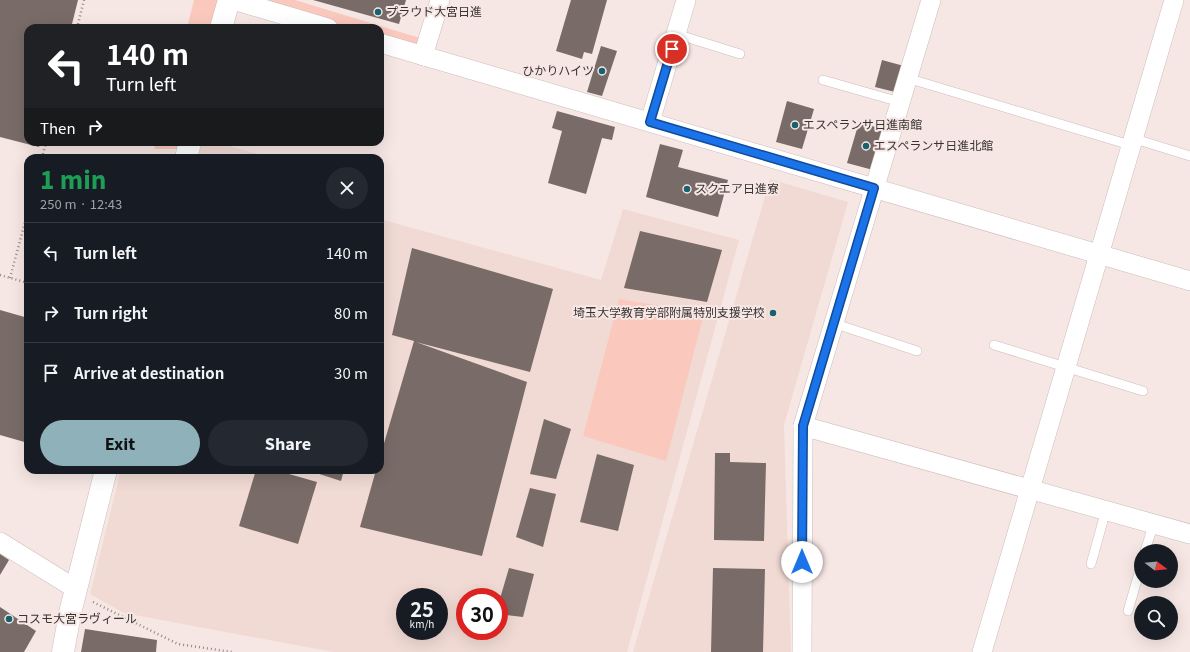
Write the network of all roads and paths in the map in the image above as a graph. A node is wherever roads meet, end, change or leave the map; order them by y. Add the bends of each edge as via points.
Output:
1 (84, 0) edge
2 (229, 0) edge
3 (233, 0) edge
4 (440, 0) edge
5 (686, 0) edge
6 (931, 0) edge
7 (1174, 0) edge
8 (78, 24) edge
9 (222, 24) edge
10 (314, 24) edge
11 (676, 34) junction
12 (384, 44) edge
13 (740, 54) dead end
14 (423, 56) junction
15 (907, 78) junction
16 (823, 80) dead end
17 (900, 102) junction
18 (650, 122) junction
19 (1131, 142) junction
20 (1190, 156) edge
21 (874, 188) junction
22 (24, 226) edge
23 (1098, 254) junction
24 (0, 275) edge
25 (10, 278) junction
26 (1190, 281) edge
27 (24, 282) edge
28 (834, 323) junction
29 (994, 345) dead end
30 (917, 350) dead end
31 (1066, 367) junction
32 (1143, 391) dead end
33 (803, 426) junction
34 (105, 474) edge
35 (1030, 489) junction
36 (1106, 510) junction
37 (1154, 523) junction
38 (1190, 534) edge
39 (0, 542) edge
40 (1147, 544) edge
41 (1092, 564) dead end
42 (1135, 588) edge
43 (75, 591) junction
44 (1128, 611) dead end
45 (63, 652) edge
46 (232, 652) edge
47 (802, 652) edge
48 (982, 652) edge

1 - 8 path
2 - 9 street
3 - 10 street
4 - 14 street
5 - 11 street
6 - 15 street
7 - 19 street
11 - 13 lane
11 - 18 street
12 - 14 street
14 - 18 street
15 - 17 street
15 - 19 lane
16 - 17 lane
17 - 21 street
18 - 21 street
19 - 20 lane
19 - 23 street
21 - 23 street
21 - 28 street
22 - 25 path
23 - 26 street
23 - 31 street
24 - 25 path
25 - 27 path
28 - 30 lane
28 - 33 street
29 - 31 lane
31 - 32 lane
31 - 35 street
33 - 35 street
33 - 47 street
34 - 43 street
35 - 36 street
35 - 48 street
36 - 37 street
36 - 41 lane
37 - 38 street
37 - 40 lane
39 - 43 street
42 - 44 lane
43 - 45 street
43 - 46 path via 178,644

